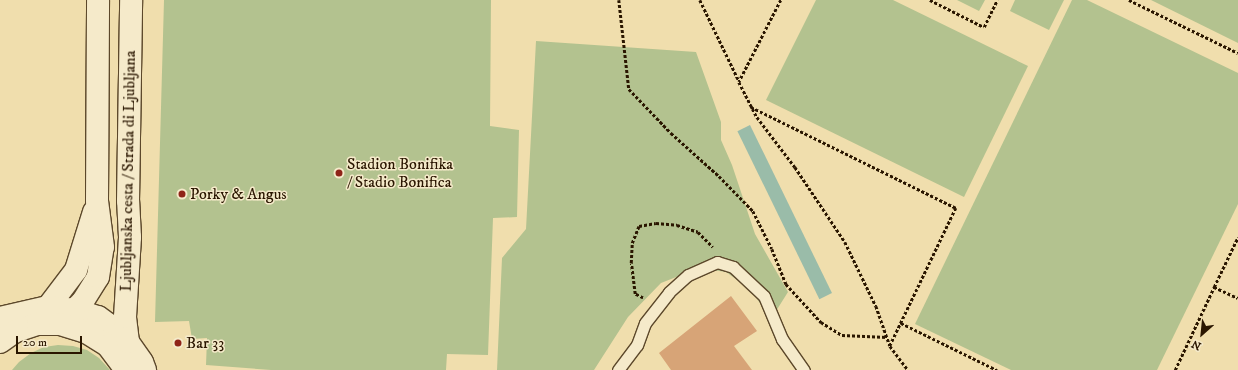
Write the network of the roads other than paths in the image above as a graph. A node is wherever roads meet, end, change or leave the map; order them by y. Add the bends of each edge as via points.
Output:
1 (98, 0) edge
2 (131, 0) edge
3 (97, 201) junction
4 (76, 310) junction
5 (54, 316) junction
6 (0, 318) edge
7 (0, 342) edge
8 (128, 342) junction
9 (126, 370) edge
10 (144, 370) edge
11 (618, 370) edge
12 (804, 370) edge

1 - 3 main road, Ljubljanska cesta / Strada di Ljubljana
2 - 8 main road, Ljubljanska cesta / Strada di Ljubljana via 128,201 130,237 125,318
3 - 4 main road, Ljubljanska cesta / Strada di Ljubljana via 103,247 98,277
3 - 5 main road, Ljubljanska cesta / Strada di Ljubljana via 76,270
4 - 5 main road
4 - 8 main road via 98,317
5 - 6 main road
5 - 7 main road via 16,330
5 - 9 main road via 108,346
8 - 10 main road via 142,362
11 - 12 lane via 637,345 645,323 669,292 688,275 717,262 733,267 764,296 782,339

